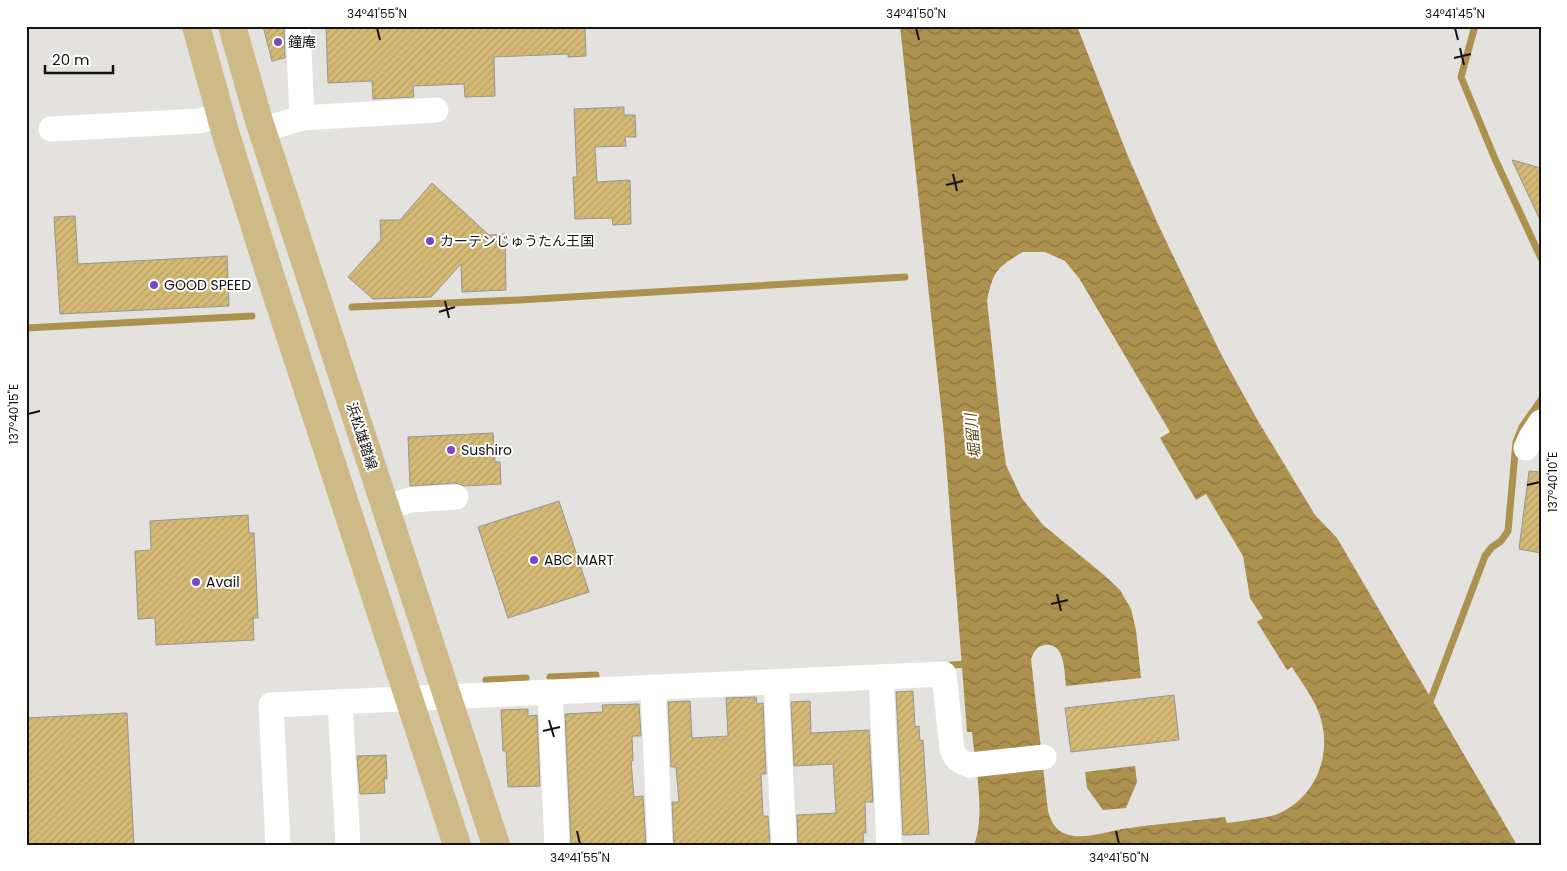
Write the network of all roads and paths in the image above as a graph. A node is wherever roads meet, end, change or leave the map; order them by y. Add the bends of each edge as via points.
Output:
1 (196, 26) edge
2 (232, 26) edge
3 (298, 26) edge
4 (436, 110) dead end
5 (220, 115) junction
6 (302, 118) junction
7 (51, 129) dead end
8 (262, 130) junction
9 (1541, 422) edge
10 (1526, 448) dead end
11 (456, 497) dead end
12 (385, 508) junction
13 (881, 677) junction
14 (776, 682) junction
15 (653, 687) junction
16 (550, 692) junction
17 (447, 697) junction
18 (409, 699) junction
19 (340, 702) junction
20 (1044, 757) dead end
21 (278, 845) edge
22 (348, 845) edge
23 (457, 845) edge
24 (496, 845) edge
25 (557, 845) edge
26 (660, 845) edge
27 (784, 845) edge
28 (889, 845) edge

1 - 5 main road
2 - 8 main road, 浜松雄踏線
3 - 6 street
4 - 6 street
5 - 7 street via 199,121
5 - 18 main road
6 - 8 street
8 - 12 main road, 浜松雄踏線
9 - 10 street
11 - 12 street via 410,500
12 - 17 main road, 浜松雄踏線
13 - 14 street
13 - 20 street via 944,674 949,737 955,757 961,763 970,765
13 - 28 street
14 - 15 street
14 - 27 street
15 - 16 street
15 - 26 street
16 - 17 street
16 - 25 street
17 - 18 street
17 - 24 main road, 浜松雄踏線
18 - 19 street
18 - 23 main road
19 - 21 street via 271,705
19 - 22 street

